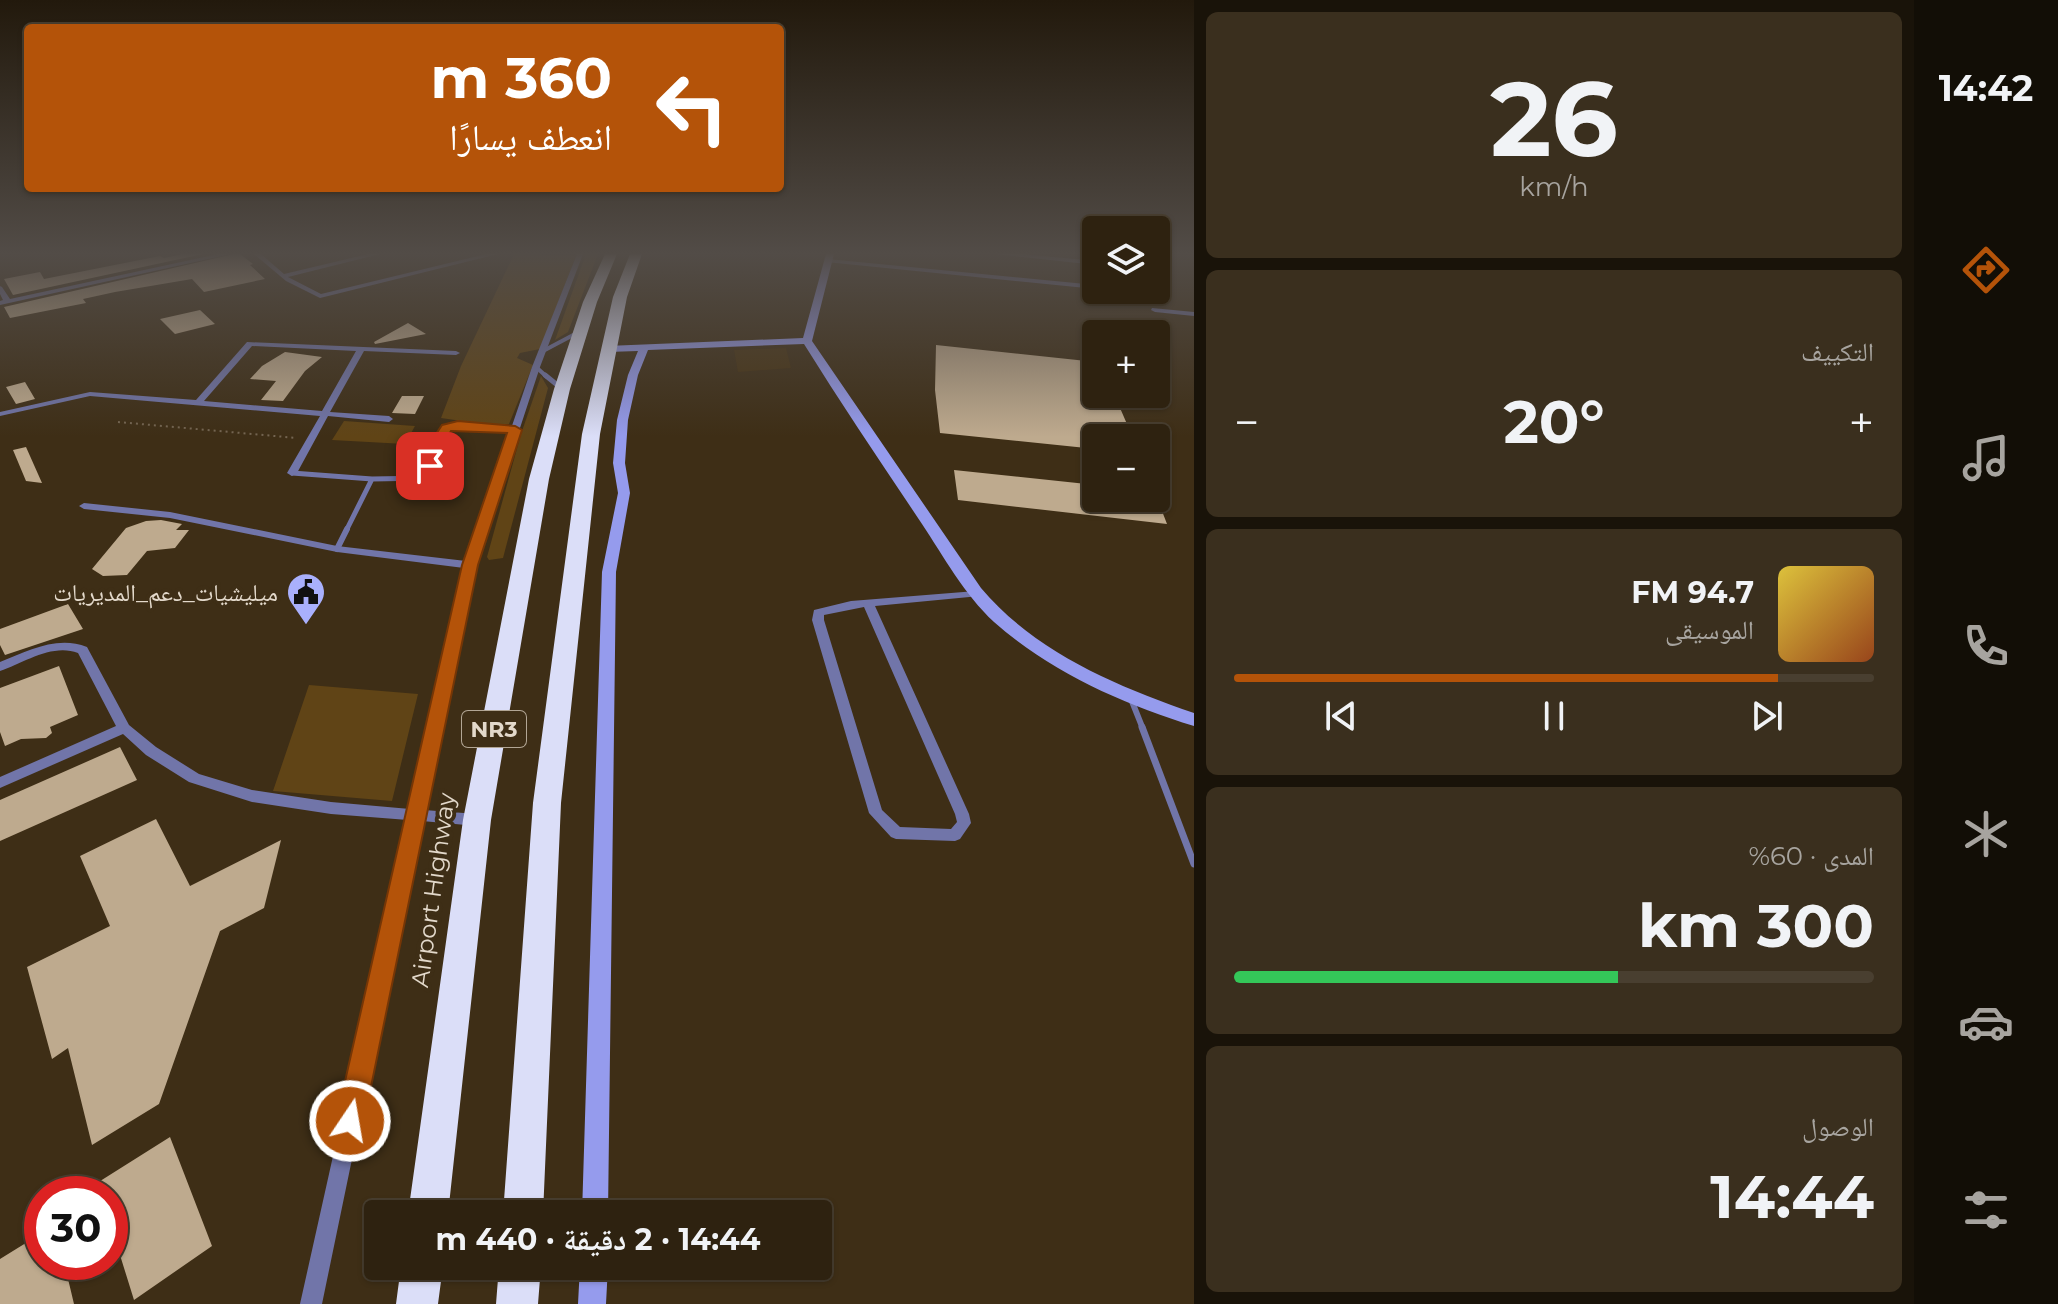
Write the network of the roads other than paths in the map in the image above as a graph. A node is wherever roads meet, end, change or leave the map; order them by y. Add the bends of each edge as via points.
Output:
1 (557, 315) edge
2 (587, 315) edge
3 (616, 315) edge
4 (814, 315) edge
5 (581, 331) junction
6 (807, 341) junction
7 (361, 349) junction
8 (607, 349) junction
9 (644, 349) junction
10 (543, 351) junction
11 (456, 353) dead end
12 (536, 367) junction
13 (562, 389) junction
14 (199, 402) junction
15 (324, 413) junction
16 (3, 414) dead end
17 (389, 419) dead end
18 (515, 430) junction
19 (292, 473) joint
20 (372, 479) junction
21 (84, 506) dead end
22 (337, 549) junction
23 (470, 565) junction
24 (976, 594) junction
25 (868, 604) junction
26 (0, 667) edge
27 (1129, 695) junction
28 (1194, 720) edge
29 (124, 728) junction
30 (0, 783) edge
31 (414, 815) junction
32 (477, 820) junction
33 (1194, 864) edge
34 (430, 1200) edge
35 (524, 1200) edge
36 (595, 1200) edge
37 (420, 1280) edge
38 (519, 1280) edge
39 (593, 1280) edge
40 (311, 1304) edge
41 (417, 1304) edge
42 (517, 1304) edge
43 (592, 1304) edge

1 - 10 street
2 - 5 highway, Airport Highway / NR3
3 - 8 highway, NR3
4 - 6 street
5 - 10 lane
5 - 13 highway, Airport Highway / NR3
6 - 9 street
6 - 24 street
7 - 11 street
7 - 14 street via 250,344
7 - 15 street
8 - 9 street
8 - 35 highway, NR3 via 591,434 547,803
9 - 36 street via 633,371 621,428 624,494 609,572
10 - 12 street
12 - 13 lane
12 - 18 street
13 - 32 highway, Airport Highway / NR3 via 539,479
14 - 15 street
14 - 16 street via 85,395
15 - 17 street
15 - 19 street
18 - 20 lane via 447,427 428,457 428,478
18 - 23 street
19 - 20 lane
20 - 22 lane
21 - 22 street via 170,515
22 - 23 street
23 - 31 street
24 - 25 street
24 - 27 street via 1042,651
25 - 25 street via 826,609 818,613 818,620 876,813 896,833 955,835 964,823 962,814
26 - 29 street via 74,644 83,650
27 - 28 street
27 - 33 lane
29 - 30 street
29 - 31 street via 151,751 219,788 331,808
31 - 32 street
31 - 40 street
32 - 34 highway, Airport Highway / NR3
37 - 41 highway
38 - 42 highway
39 - 43 street

